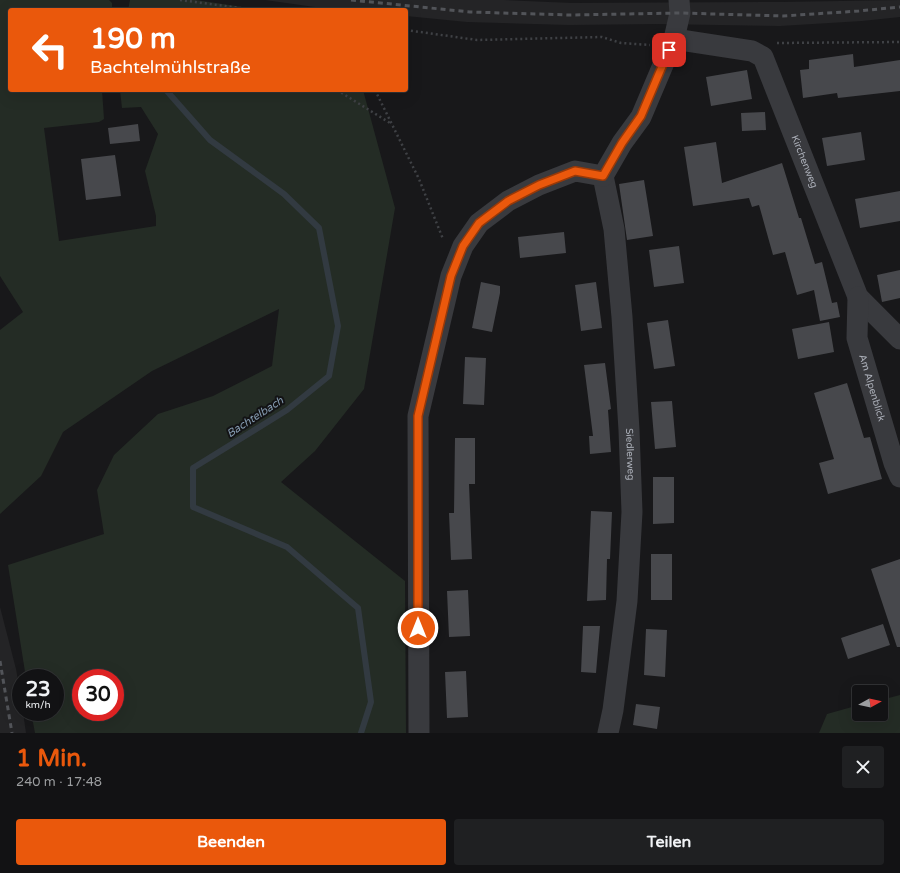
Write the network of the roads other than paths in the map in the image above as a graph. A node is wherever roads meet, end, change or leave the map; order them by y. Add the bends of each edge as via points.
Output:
1 (679, 0) edge
2 (674, 38) junction
3 (603, 176) junction
4 (858, 297) junction
5 (900, 339) edge
6 (900, 477) edge
7 (419, 733) edge
8 (608, 733) edge

1 - 2 street via 680,13
2 - 3 street via 641,116
2 - 4 street, Kirchenweg via 752,51 763,57
3 - 7 street via 575,171 508,201 479,223 463,246 451,276 418,416
3 - 8 street, Siedlerweg via 614,229 622,317 632,512 627,601
4 - 5 street, Kirchenweg
4 - 6 street, Am Alpenblick via 857,338

